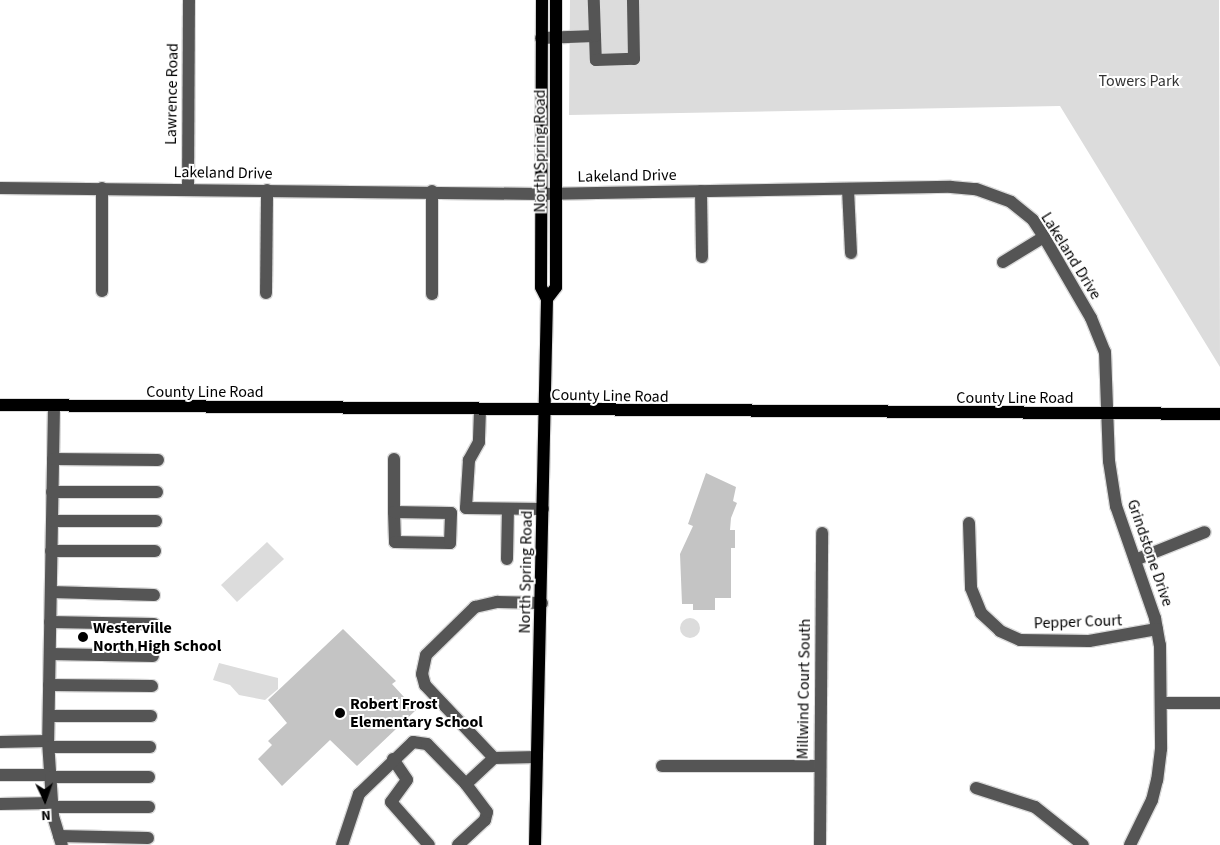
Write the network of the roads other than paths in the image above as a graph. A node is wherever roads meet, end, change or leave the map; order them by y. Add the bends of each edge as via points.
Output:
1 (190, 0) edge
2 (542, 0) edge
3 (556, 0) edge
4 (594, 0) edge
5 (634, 0) edge
6 (595, 36) junction
7 (541, 38) junction
8 (555, 38) junction
9 (0, 188) edge
10 (102, 188) junction
11 (188, 189) junction
12 (848, 189) junction
13 (267, 190) junction
14 (700, 191) junction
15 (432, 192) junction
16 (556, 193) junction
17 (540, 194) junction
18 (1044, 237) junction
19 (851, 253) dead end
20 (702, 256) dead end
21 (1003, 262) dead end
22 (102, 291) dead end
23 (266, 292) dead end
24 (432, 294) dead end
25 (547, 299) junction
26 (0, 405) edge
27 (54, 406) junction
28 (480, 410) junction
29 (544, 411) junction
30 (1109, 414) junction
31 (1220, 414) edge
32 (53, 459) junction
33 (394, 459) dead end
34 (158, 460) dead end
35 (52, 492) junction
36 (157, 492) dead end
37 (466, 508) junction
38 (508, 509) junction
39 (543, 509) junction
40 (394, 512) junction
41 (451, 513) junction
42 (52, 521) junction
43 (156, 521) dead end
44 (969, 523) dead end
45 (822, 532) dead end
46 (1205, 532) dead end
47 (51, 551) junction
48 (156, 551) dead end
49 (507, 559) dead end
50 (1135, 560) junction
51 (51, 592) junction
52 (154, 595) dead end
53 (542, 603) junction
54 (50, 622) junction
55 (154, 624) dead end
56 (1157, 629) junction
57 (50, 654) junction
58 (152, 656) dead end
59 (49, 685) junction
60 (152, 686) dead end
61 (1162, 703) junction
62 (1220, 703) edge
63 (49, 716) junction
64 (151, 716) dead end
65 (0, 742) edge
66 (49, 744) junction
67 (150, 748) dead end
68 (537, 757) junction
69 (494, 758) junction
70 (393, 759) junction
71 (662, 766) dead end
72 (820, 766) junction
73 (0, 775) edge
74 (51, 776) junction
75 (149, 777) dead end
76 (466, 784) junction
77 (976, 788) dead end
78 (0, 804) edge
79 (52, 805) junction
80 (149, 807) dead end
81 (148, 838) dead end
82 (61, 840) edge
83 (342, 845) edge
84 (429, 845) edge
85 (458, 845) edge
86 (535, 845) edge
87 (820, 845) edge
88 (1083, 845) edge
89 (1130, 845) edge

1 - 11 street, Lawrence Road
2 - 7 main road, North Spring Road
3 - 8 main road, North Spring Road
4 - 6 street
5 - 6 street via 634,59 596,60
6 - 8 street
7 - 8 street
7 - 17 main road, North Spring Road
8 - 16 main road, North Spring Road
9 - 10 street, Lakeland Drive
10 - 11 street, Lakeland Drive
10 - 22 street
11 - 13 street, Lakeland Drive
12 - 14 street, Lakeland Drive
12 - 18 street, Lakeland Drive via 976,189 1011,202 1033,220
12 - 19 street
13 - 15 street, Lakeland Drive
13 - 23 street
14 - 16 street, Lakeland Drive
14 - 20 street
15 - 17 street, Lakeland Drive
15 - 24 street
16 - 17 street, Lakeland Drive
16 - 25 main road, North Spring Road via 556,287
17 - 25 main road, North Spring Road via 541,287
18 - 21 street
18 - 30 street, Lakeland Drive via 1091,318 1105,352
25 - 29 main road, North Spring Road
26 - 27 main road, County Line Road
27 - 28 main road, County Line Road
27 - 32 street
28 - 29 main road, County Line Road
28 - 37 street via 479,442 468,460
29 - 30 main road, County Line Road
29 - 39 main road, North Spring Road
30 - 31 main road, County Line Road
30 - 50 street, Grindstone Drive via 1112,485
32 - 34 street
32 - 35 street
33 - 40 street
35 - 36 street
35 - 42 street
37 - 38 street
37 - 41 street
38 - 39 street
38 - 49 street
39 - 53 main road, North Spring Road
40 - 41 street
40 - 41 street via 395,542 450,543
42 - 43 street
42 - 47 street
44 - 56 street, Pepper Court via 969,566 975,600 990,624 1000,631 1020,640 1045,641 1110,639
45 - 72 street, Millwind Court South
46 - 50 street
47 - 48 street
47 - 51 street
50 - 56 street, Grindstone Drive
51 - 52 street
51 - 54 street
53 - 68 main road, North Spring Road
53 - 69 street via 497,602 475,607 426,655 423,664 425,685
54 - 55 street
54 - 57 street
56 - 61 street, Grindstone Drive
57 - 58 street
57 - 59 street
59 - 60 street
59 - 63 street
61 - 62 street
61 - 89 street, Grindstone Drive via 1157,780 1152,800
63 - 64 street
63 - 66 street
65 - 66 street
66 - 67 street
66 - 74 street
68 - 69 street
68 - 86 main road, North Spring Road
69 - 76 street
70 - 76 street via 413,742 427,744
70 - 83 street via 359,794
70 - 84 street via 407,780 391,802
71 - 72 street
72 - 87 street, Millwind Court South
73 - 74 street
74 - 75 street
74 - 79 street
76 - 85 street via 486,812 485,820
77 - 88 street via 1035,807
78 - 79 street
79 - 80 street
79 - 82 street
81 - 82 street

